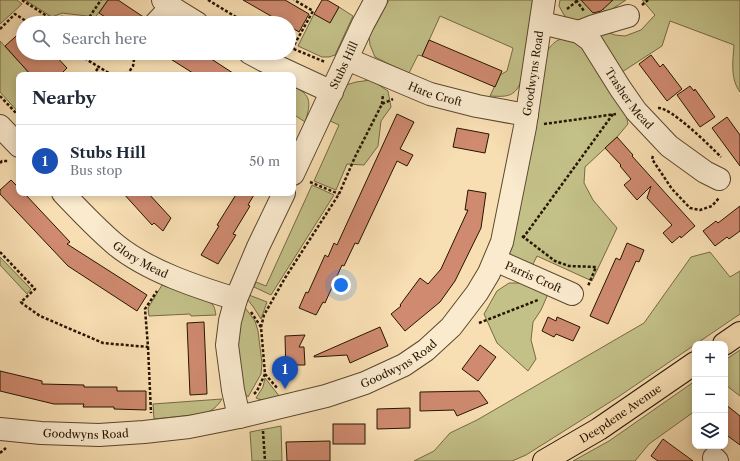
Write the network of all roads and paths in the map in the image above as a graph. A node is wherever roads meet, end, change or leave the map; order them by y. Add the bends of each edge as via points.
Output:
1 (22, 0) edge
2 (101, 0) edge
3 (208, 0) edge
4 (294, 0) edge
5 (376, 0) edge
6 (544, 0) edge
7 (577, 1) dead end
8 (167, 3) edge
9 (566, 10) dead end
10 (18, 16) edge
11 (47, 16) edge
12 (90, 16) edge
13 (160, 16) edge
14 (186, 16) edge
15 (234, 16) edge
16 (628, 16) dead end
17 (542, 23) junction
18 (0, 29) edge
19 (579, 32) junction
20 (296, 42) edge
21 (347, 59) junction
22 (88, 60) edge
23 (134, 60) edge
24 (263, 60) edge
25 (99, 67) junction
26 (96, 72) edge
27 (107, 72) edge
28 (128, 72) edge
29 (289, 72) edge
30 (296, 75) edge
31 (332, 92) junction
32 (383, 92) dead end
33 (0, 96) edge
34 (395, 98) dead end
35 (382, 104) junction
36 (636, 111) junction
37 (16, 113) edge
38 (613, 114) junction
39 (526, 121) junction
40 (300, 177) edge
41 (719, 180) dead end
42 (339, 194) junction
43 (66, 196) edge
44 (283, 196) edge
45 (0, 252) edge
46 (500, 262) junction
47 (166, 274) junction
48 (572, 294) dead end
49 (236, 299) junction
50 (740, 333) edge
51 (728, 341) edge
52 (148, 347) junction
53 (692, 366) edge
54 (238, 411) junction
55 (261, 412) junction
56 (0, 429) edge
57 (152, 431) junction
58 (264, 461) edge
59 (544, 461) edge

1 - 11 path
2 - 12 path
3 - 15 path
4 - 20 path via 313,11
5 - 21 street, Stubs Hill
6 - 17 street, Goodwyns Road
7 - 9 path
8 - 13 street
8 - 14 street
10 - 18 path via 15,14
16 - 19 street
17 - 19 street, Trasher Mead
17 - 39 street, Goodwyns Road
19 - 36 street, Trasher Mead via 590,40
21 - 31 street, Stubs Hill
21 - 39 street, Hare Croft via 430,94
22 - 25 path
23 - 28 path
24 - 29 street
25 - 26 path
25 - 27 path
30 - 31 street
31 - 40 street, Stubs Hill
32 - 35 path
33 - 37 path
34 - 35 path
35 - 42 path
36 - 38 path
36 - 41 street, Trasher Mead via 669,146
38 - 39 path
38 - 46 path via 515,249
39 - 46 street, Goodwyns Road
40 - 42 path
42 - 54 path via 264,315 261,327 265,374 257,391
43 - 47 street, Glory Mead via 117,246
44 - 49 street
45 - 52 path via 35,289 21,302 40,316 103,343
46 - 48 street, Parris Croft
46 - 55 street, Goodwyns Road via 451,327 426,350 404,365 365,383 326,396
47 - 49 street, Glory Mead
47 - 52 path via 145,309
49 - 54 street via 227,345
50 - 51 highway
52 - 57 path
53 - 59 highway, Deepdene Avenue via 599,429
54 - 55 street, Goodwyns Road
54 - 57 street, Goodwyns Road via 189,427
55 - 58 path
56 - 57 street, Goodwyns Road via 99,435

